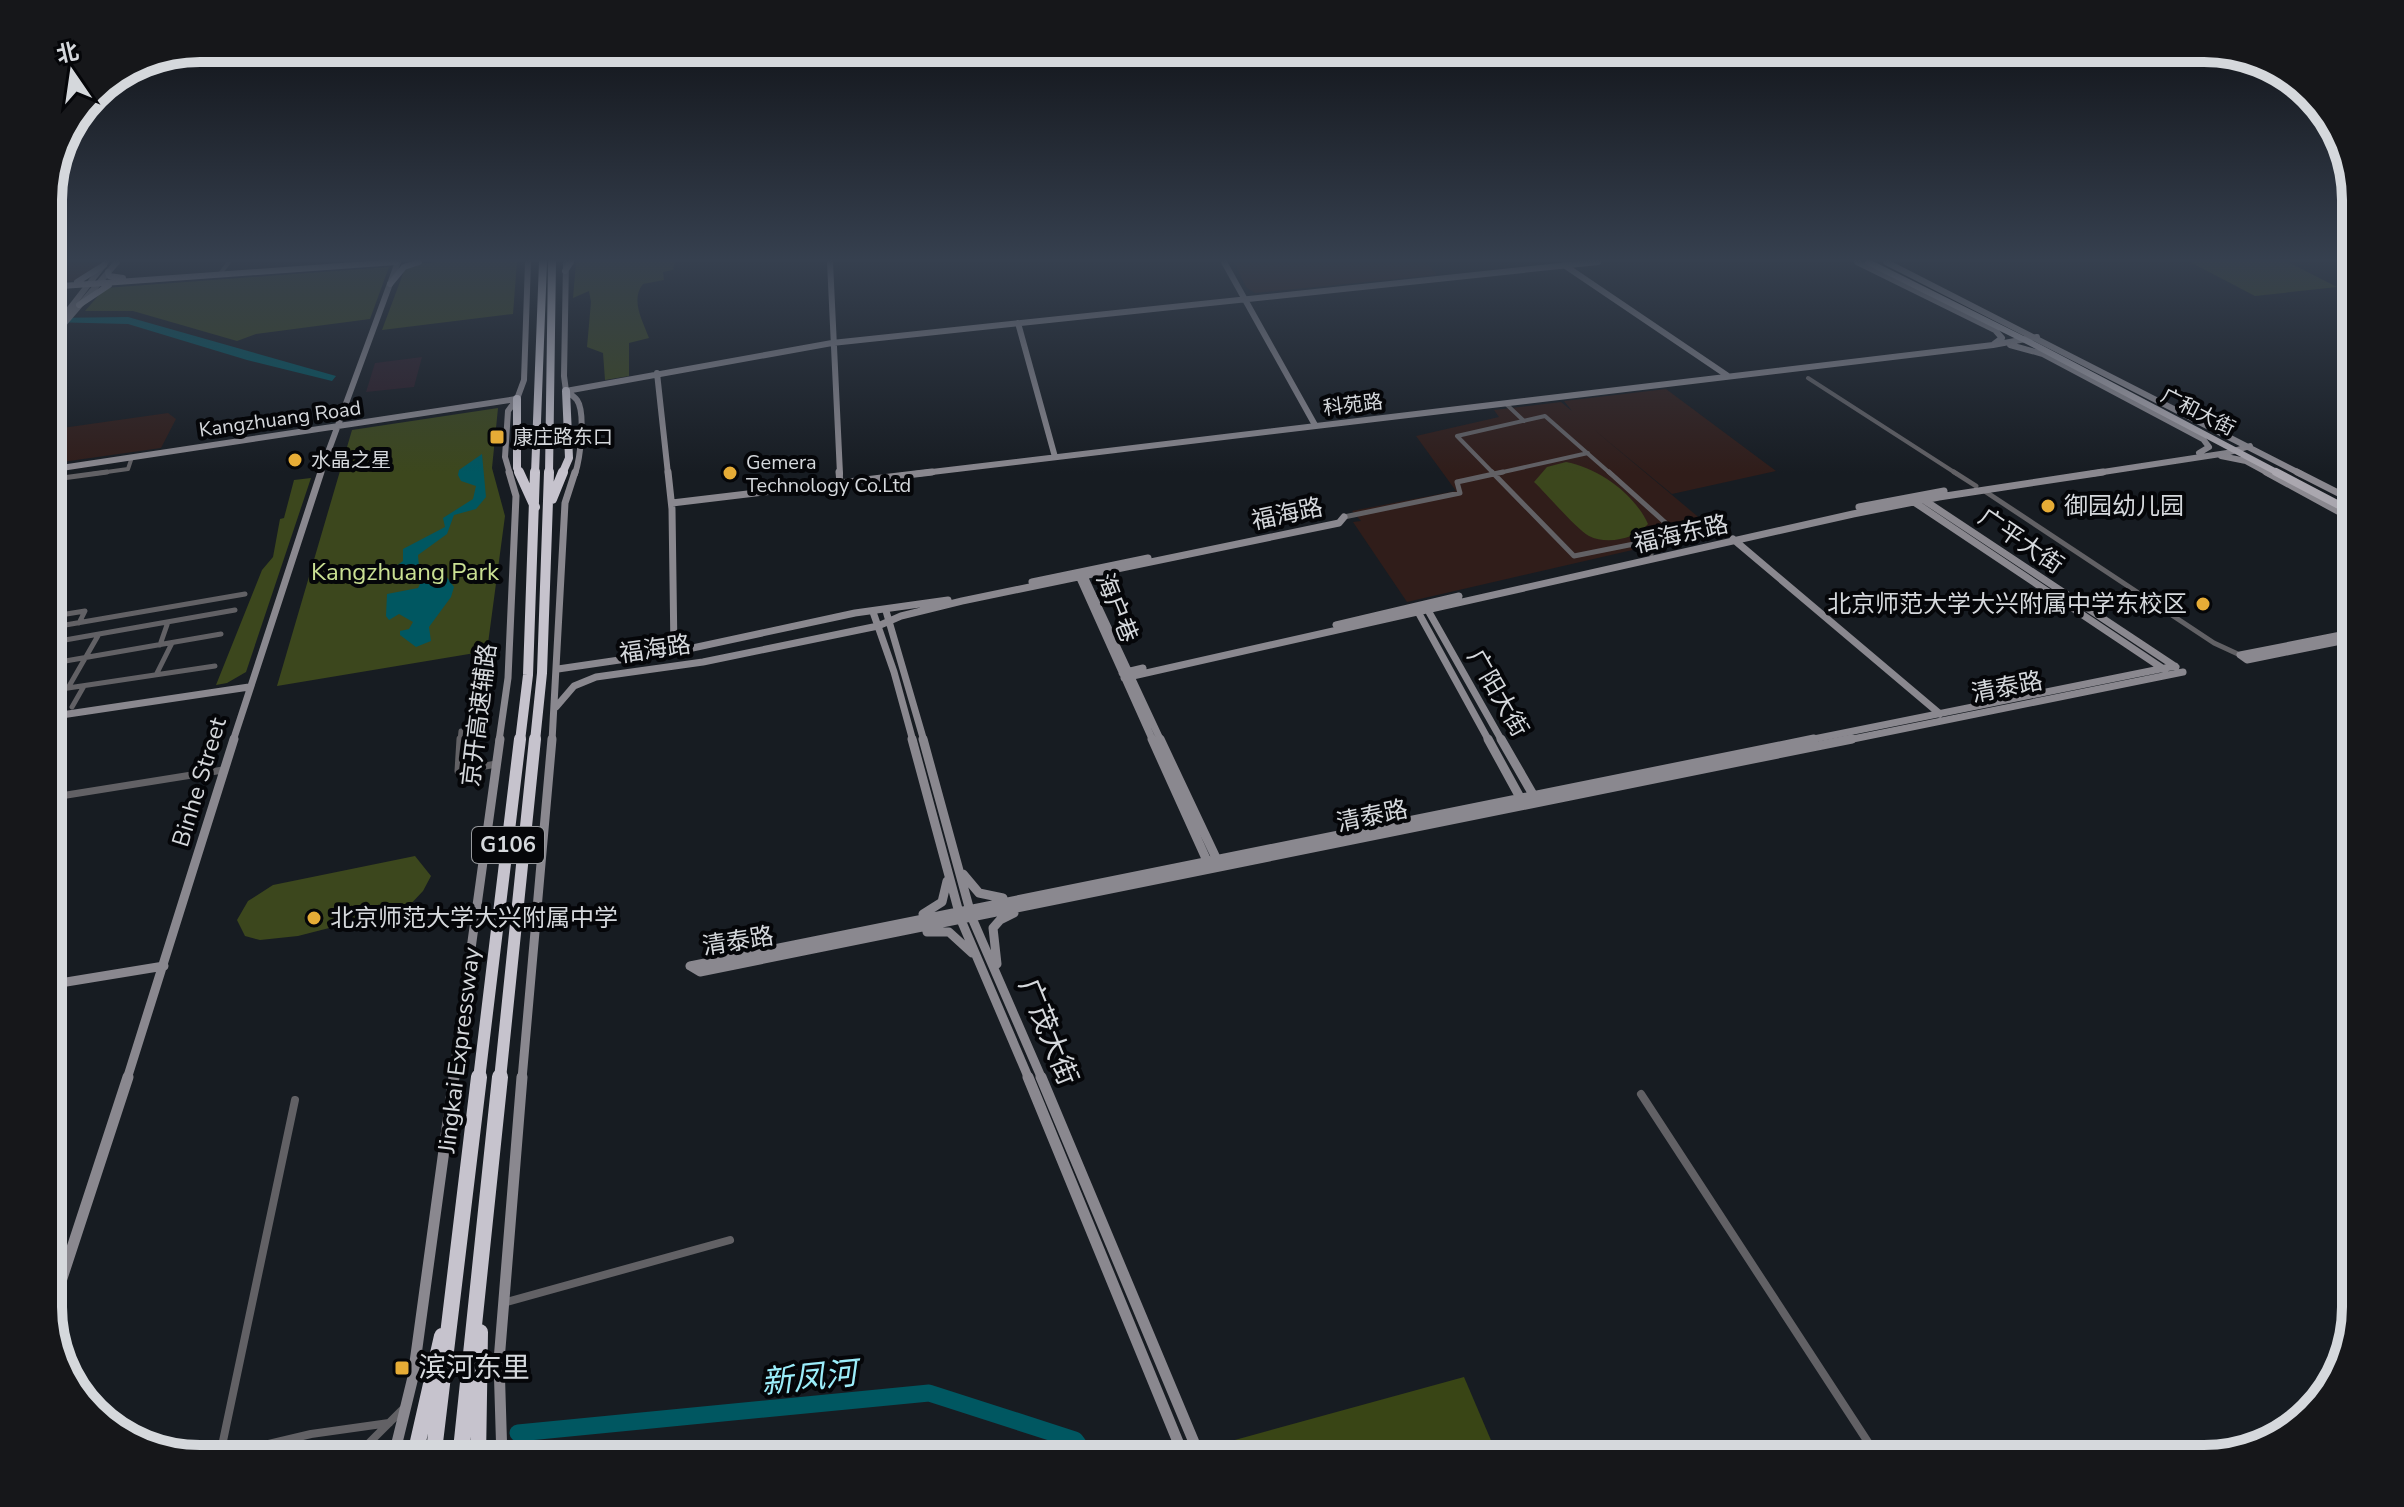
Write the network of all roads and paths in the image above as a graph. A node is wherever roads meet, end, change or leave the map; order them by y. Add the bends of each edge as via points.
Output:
1 (372, 332) edge
2 (526, 332) edge
3 (541, 332) edge
4 (551, 332) edge
5 (565, 332) edge
6 (832, 332) edge
7 (931, 332) edge
8 (1021, 332) edge
9 (1263, 332) edge
10 (1667, 332) edge
11 (1997, 332) edge
12 (2017, 332) edge
13 (2020, 332) edge
14 (2021, 332) edge
15 (2031, 338) junction
16 (832, 343) junction
17 (1993, 345) junction
18 (2030, 348) junction
19 (2052, 354) junction
20 (657, 373) junction
21 (1732, 376) junction
22 (1808, 378) dead end
23 (566, 391) junction
24 (517, 399) junction
25 (1505, 403) junction
26 (2150, 405) junction
27 (1524, 421) junction
28 (2171, 422) junction
29 (1315, 425) junction
30 (337, 427) junction
31 (2240, 448) junction
32 (1588, 453) junction
33 (132, 457) junction
34 (1055, 457) junction
35 (2187, 458) junction
36 (62, 468) edge
37 (1492, 473) junction
38 (62, 478) edge
39 (840, 483) junction
40 (1980, 488) junction
41 (1915, 499) junction
42 (2342, 501) edge
43 (2342, 501) edge
44 (672, 503) junction
45 (549, 507) junction
46 (536, 509) junction
47 (2342, 512) edge
48 (1344, 517) joint
49 (1732, 538) junction
50 (1638, 542) junction
51 (1651, 554) junction
52 (1082, 576) junction
53 (245, 594) dead end
54 (1421, 608) junction
55 (158, 609) junction
56 (235, 610) dead end
57 (873, 612) junction
58 (62, 615) edge
59 (888, 616) junction
60 (88, 621) junction
61 (168, 622) junction
62 (79, 623) junction
63 (153, 625) junction
64 (62, 626) edge
65 (878, 626) junction
66 (99, 634) junction
67 (221, 634) dead end
68 (81, 637) junction
69 (2342, 637) edge
70 (62, 640) edge
71 (172, 643) junction
72 (160, 645) junction
73 (674, 652) junction
74 (2240, 655) joint
75 (86, 658) junction
76 (62, 662) edge
77 (215, 666) dead end
78 (558, 669) junction
79 (2173, 670) junction
80 (1127, 674) junction
81 (156, 675) junction
82 (84, 686) junction
83 (249, 687) junction
84 (68, 688) junction
85 (62, 689) edge
86 (72, 707) dead end
87 (555, 707) junction
88 (1940, 714) junction
89 (62, 715) edge
90 (461, 731) dead end
91 (496, 764) junction
92 (223, 770) junction
93 (62, 796) edge
94 (1535, 799) junction
95 (1522, 801) junction
96 (946, 864) junction
97 (1214, 864) junction
98 (961, 870) junction
99 (1035, 896) junction
100 (1027, 907) junction
101 (965, 914) junction
102 (904, 922) junction
103 (886, 934) junction
104 (977, 959) junction
105 (164, 966) junction
106 (1001, 980) junction
107 (62, 983) edge
108 (1641, 1094) dead end
109 (295, 1100) dead end
110 (730, 1240) dead end
111 (62, 1278) edge
112 (455, 1281) junction
113 (503, 1303) junction
114 (407, 1406) junction
115 (472, 1417) junction
116 (389, 1423) junction
117 (227, 1445) edge
118 (264, 1445) edge
119 (367, 1445) edge
120 (397, 1445) edge
121 (417, 1445) edge
122 (435, 1445) edge
123 (464, 1445) edge
124 (476, 1445) edge
125 (502, 1445) edge
126 (1179, 1445) edge
127 (1195, 1445) edge
128 (1870, 1445) edge

1 - 30 street, Binhe Street
2 - 24 street, 京开高速辅路 via 524,380
3 - 46 highway, Jingkai Expressway / G106
4 - 45 highway, Jingkai Expressway / G106
5 - 23 street
6 - 16 street
7 - 16 street
8 - 34 street
9 - 29 street
10 - 21 street
11 - 17 street via 2002,338
12 - 15 main road
13 - 15 main road
14 - 15 street
15 - 17 street, 科苑路
15 - 19 main road, 广和大街
15 - 31 main road, 广和大街
16 - 20 street
16 - 39 street
17 - 18 street
17 - 21 street, 科苑路
18 - 19 street
18 - 28 street
19 - 26 main road, 广和大街
20 - 23 street
20 - 44 street
21 - 25 street, 科苑路
22 - 40 street
23 - 45 highway via 569,458
23 - 78 street via 580,409 580,458 565,503
24 - 30 street, Kangzhuang Road
24 - 46 highway via 517,468
24 - 91 street, 京开高速辅路 via 508,411 506,465 516,516 508,678
25 - 27 street
25 - 29 street, 科苑路
26 - 28 street
26 - 31 main road, 广和大街
27 - 32 street via 1545,416
27 - 37 street via 1457,436
28 - 35 street via 2209,447
29 - 34 street, 科苑路
30 - 33 street, Kangzhuang Road
30 - 83 street, Binhe Street
31 - 35 street, 福海东路
31 - 42 main road, 广和大街
31 - 43 main road, 广和大街
31 - 47 street
32 - 37 street
32 - 50 street via 1679,535
33 - 36 street, Kangzhuang Road
33 - 38 street via 128,469
34 - 39 street, 科苑路
35 - 40 street, 福海东路
37 - 48 street via 1457,482 1460,493
37 - 50 street via 1574,556
39 - 44 street, 科苑路
40 - 41 street, 福海东路
40 - 74 street
41 - 49 street, 福海东路
41 - 79 street, 广平大街
41 - 79 street, 广平大街
44 - 73 street
45 - 115 highway, Jingkai Expressway / G106 via 542,673 479,1276
46 - 112 highway, Jingkai Expressway / G106 via 528,675
48 - 52 street, 福海路 via 1339,523
49 - 51 street, 福海东路
49 - 54 street, 福海东路
49 - 88 street
50 - 51 street
51 - 54 street, 福海东路
52 - 59 street, 福海路
52 - 80 street, 海户巷
53 - 55 street
54 - 80 street, 福海东路
54 - 94 street, 广阳大街
54 - 95 street, 广阳大街
55 - 60 street
55 - 63 street
56 - 61 street
57 - 59 street, 福海路
57 - 65 street, 广茂大街
57 - 73 street, 福海路
58 - 62 street via 85,611
59 - 65 street, 福海路
59 - 98 street, 广茂大街
60 - 62 street
60 - 68 street
61 - 63 street
61 - 72 street
62 - 64 street
63 - 66 street
65 - 87 street, 福海路 via 703,662 596,677 574,686
65 - 96 street, 广茂大街
66 - 68 street
66 - 75 street
67 - 71 street
68 - 70 street
69 - 74 street
71 - 72 street
71 - 81 street
72 - 75 street
73 - 78 street, 福海路
75 - 76 street
75 - 84 street
77 - 81 street
78 - 87 street
79 - 88 street, 清泰路
79 - 94 street, 清泰路
80 - 97 street, 海户巷
81 - 82 street
82 - 84 street
82 - 86 street
83 - 89 street
83 - 92 street, Binhe Street
84 - 85 street
87 - 113 street
88 - 94 street, 清泰路
90 - 91 street via 458,771
91 - 114 street, 京开高速辅路
92 - 93 street
92 - 105 street, Binhe Street
94 - 95 street, 清泰路
95 - 97 street, 清泰路
96 - 101 street, 广茂大街
96 - 102 street via 948,894 943,902
97 - 99 street, 清泰路
97 - 100 street, 清泰路
98 - 99 street via 974,890 991,899
98 - 101 street, 广茂大街
99 - 101 street, 清泰路
100 - 101 street, 清泰路
100 - 106 street via 993,928
101 - 102 street, 清泰路
101 - 103 street, 清泰路
101 - 104 street, 广茂大街
101 - 106 street, 广茂大街
102 - 103 street, 清泰路 via 690,966 700,972
103 - 104 street via 944,930
104 - 126 street, 广茂大街
105 - 107 street
105 - 111 street, Binhe Street
106 - 127 street, 广茂大街
108 - 128 street
109 - 117 street via 223,1441
110 - 113 street
112 - 121 highway
112 - 122 highway, Jingkai Expressway / G106
113 - 125 street
114 - 116 street
114 - 120 street, 京开高速辅路
115 - 123 highway
115 - 124 highway
116 - 118 street
116 - 119 street

